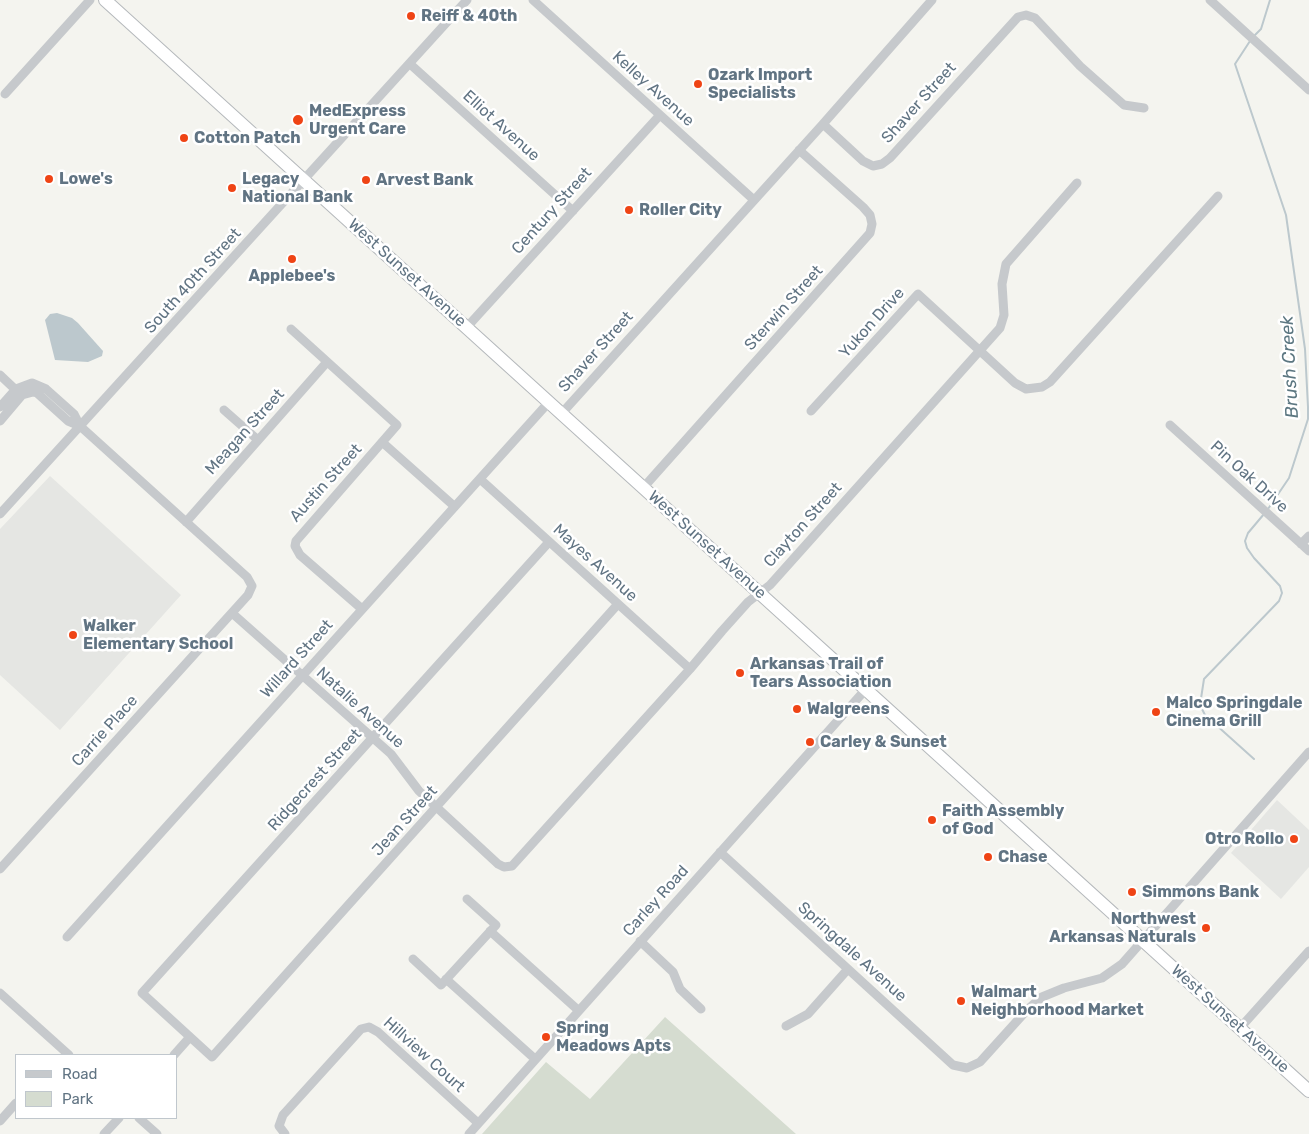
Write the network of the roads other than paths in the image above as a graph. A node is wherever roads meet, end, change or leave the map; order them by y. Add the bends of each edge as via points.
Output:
1 (90, 0) edge
2 (105, 0) edge
3 (467, 0) edge
4 (533, 0) edge
5 (932, 0) edge
6 (1210, 0) edge
7 (410, 64) junction
8 (1309, 90) edge
9 (5, 94) dead end
10 (1144, 108) dead end
11 (660, 115) junction
12 (822, 124) junction
13 (799, 150) junction
14 (305, 180) junction
15 (1077, 183) dead end
16 (1218, 196) dead end
17 (754, 200) junction
18 (573, 211) junction
19 (467, 327) junction
20 (291, 329) dead end
21 (980, 350) junction
22 (328, 362) junction
23 (0, 375) edge
24 (19, 392) junction
25 (549, 402) junction
26 (0, 408) edge
27 (224, 410) dead end
28 (811, 411) dead end
29 (562, 413) junction
30 (0, 421) edge
31 (1170, 425) dead end
32 (80, 426) junction
33 (258, 440) junction
34 (382, 442) junction
35 (480, 478) junction
36 (643, 488) junction
37 (454, 506) junction
38 (0, 514) edge
39 (186, 522) junction
40 (1309, 536) edge
41 (549, 542) junction
42 (1301, 544) junction
43 (1309, 551) edge
44 (760, 593) junction
45 (618, 604) junction
46 (362, 609) junction
47 (232, 613) junction
48 (690, 669) junction
49 (302, 676) junction
50 (866, 689) junction
51 (373, 738) junction
52 (1309, 752) edge
53 (437, 808) junction
54 (720, 852) junction
55 (508, 867) joint
56 (0, 869) edge
57 (466, 899) dead end
58 (490, 930) junction
59 (67, 937) dead end
60 (640, 941) junction
61 (1144, 941) junction
62 (1309, 951) edge
63 (413, 959) dead end
64 (848, 969) junction
65 (446, 979) junction
66 (0, 993) edge
67 (701, 1008) dead end
68 (578, 1010) junction
69 (786, 1026) dead end
70 (1240, 1028) junction
71 (190, 1037) junction
72 (64, 1054) edge
73 (175, 1054) edge
74 (535, 1060) junction
75 (1309, 1091) edge
76 (15, 1105) edge
77 (118, 1119) edge
78 (140, 1119) edge
79 (0, 1121) edge
80 (478, 1124) junction
81 (104, 1134) edge
82 (157, 1134) edge
83 (285, 1134) edge
84 (469, 1134) edge

1 - 9 street
2 - 14 highway, West Sunset Avenue
3 - 7 street, South 40th Street
4 - 11 street, Kelley Avenue
5 - 12 street
6 - 8 street
7 - 14 street, South 40th Street
7 - 18 street, Elliot Avenue
10 - 12 street, Shaver Street via 1124,105 1080,66 1043,26 1026,15 1018,17 882,164 873,166 863,161
11 - 17 street, Kelley Avenue
11 - 18 street, Century Street
12 - 13 street, Shaver Street
13 - 17 street, Shaver Street
13 - 36 street, Sterwin Street via 870,215 870,233
14 - 19 highway, West Sunset Avenue
14 - 32 street, South 40th Street
15 - 21 street, Clayton Street via 1006,264 1002,284 1004,315 1000,328
16 - 21 street via 1042,388 1026,388 1016,382
17 - 29 street, Shaver Street
18 - 19 street, Century Street
19 - 25 highway, West Sunset Avenue
20 - 22 street
21 - 28 street, Yukon Drive via 918,294
21 - 44 street, Clayton Street
22 - 33 street, Meagan Street
22 - 34 street via 397,425
23 - 24 street
24 - 26 street
24 - 30 street
24 - 32 street via 23,384 39,384 74,414
25 - 29 highway, West Sunset Avenue
25 - 35 street, Willard Street
27 - 33 street
29 - 36 highway, West Sunset Avenue
31 - 42 street, Pin Oak Drive
32 - 38 street, South 40th Street
32 - 39 street
33 - 39 street, Meagan Street
34 - 37 street
34 - 46 street, Austin Street via 298,536 295,546 300,555
35 - 37 street, Willard Street
35 - 41 street, Mayes Avenue
36 - 44 highway, West Sunset Avenue
37 - 46 street, Willard Street
39 - 47 street via 251,582 248,595
40 - 42 street
41 - 45 street, Mayes Avenue
41 - 51 street, Ridgecrest Street
42 - 43 street, Pin Oak Drive
44 - 48 street, Clayton Street via 727,625
44 - 50 highway, West Sunset Avenue
45 - 48 street, Mayes Avenue
45 - 53 street, Jean Street
46 - 49 street, Willard Street
47 - 49 street, Natalie Avenue
47 - 56 street, Carrie Place
48 - 55 street, Clayton Street via 516,862
49 - 51 street, Natalie Avenue
49 - 59 street, Willard Street
50 - 54 street, Carley Road
50 - 61 highway, West Sunset Avenue
51 - 53 street, Natalie Avenue
51 - 71 street, Ridgecrest Street via 142,993
52 - 61 street
53 - 55 street, Natalie Avenue via 498,864
53 - 71 street, Jean Street via 212,1057
54 - 60 street, Carley Road
54 - 64 street, Springdale Avenue
57 - 58 street via 496,925
58 - 65 street
58 - 68 street
60 - 67 street via 673,972 680,989
60 - 68 street, Carley Road
61 - 64 street, Springdale Avenue via 1112,973 1053,992 1035,1002 980,1062 967,1068 953,1065
61 - 70 highway, West Sunset Avenue
62 - 70 street
63 - 65 street via 441,985
64 - 69 street via 808,1014
65 - 74 street
66 - 72 street
68 - 74 street, Carley Road
70 - 75 highway, West Sunset Avenue
71 - 73 street
74 - 80 street, Carley Road
76 - 79 street
77 - 81 street
78 - 82 street
80 - 83 street, Hillview Court via 369,1027 362,1029 283,1115 279,1126
80 - 84 street, Carley Road

